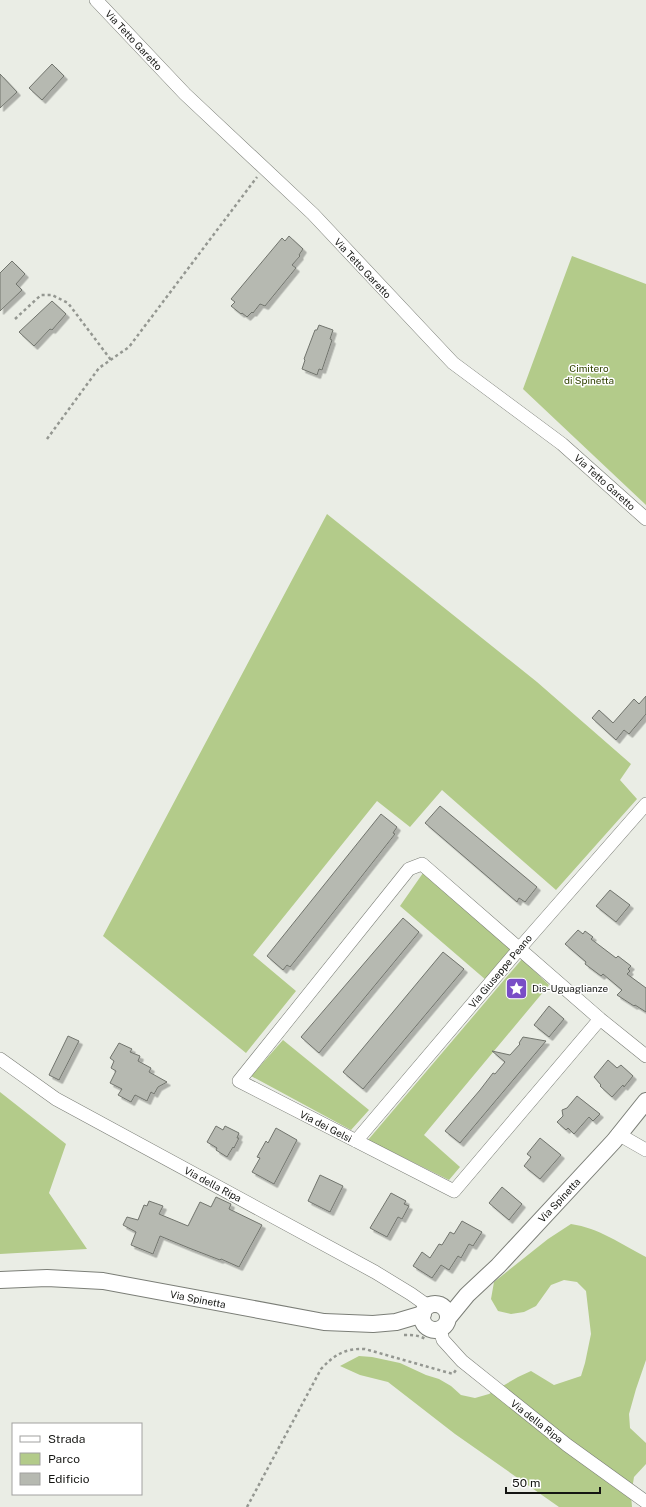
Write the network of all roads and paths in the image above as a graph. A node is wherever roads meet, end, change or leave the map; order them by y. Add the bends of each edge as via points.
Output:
1 (96, 0) edge
2 (264, 168) junction
3 (15, 319) dead end
4 (111, 360) junction
5 (47, 439) dead end
6 (646, 519) edge
7 (646, 804) edge
8 (519, 948) junction
9 (600, 1019) junction
10 (646, 1056) edge
11 (0, 1059) edge
12 (646, 1101) edge
13 (618, 1134) junction
14 (356, 1141) junction
15 (646, 1150) edge
16 (0, 1280) edge
17 (434, 1316) junction
18 (462, 1361) junction
19 (646, 1502) edge
20 (247, 1507) edge

1 - 2 street, Via Tetto Garetto via 185,94
2 - 4 path via 129,347
2 - 6 street, Via Tetto Garetto via 313,214 453,364 562,444
3 - 4 path via 41,296 52,295 68,303
4 - 5 path via 99,368
7 - 8 street, Via Giuseppe Peano
8 - 9 street
8 - 14 street, Via Giuseppe Peano
8 - 14 street, Via dei Gelsi via 422,864 409,869 239,1081
9 - 10 street
9 - 14 street, Via dei Gelsi via 454,1191
11 - 17 street, Via della Ripa via 56,1099 375,1272 411,1294
12 - 13 main road, Via Spinetta
13 - 15 street
13 - 17 main road, Via Spinetta via 498,1266 467,1295
16 - 17 main road, Via Spinetta via 47,1278 103,1281 324,1322 360,1324
17 - 18 street, Via della Ripa via 444,1340
18 - 19 street, Via della Ripa via 568,1445
18 - 20 path via 453,1374 365,1349 354,1348 330,1360 321,1369

